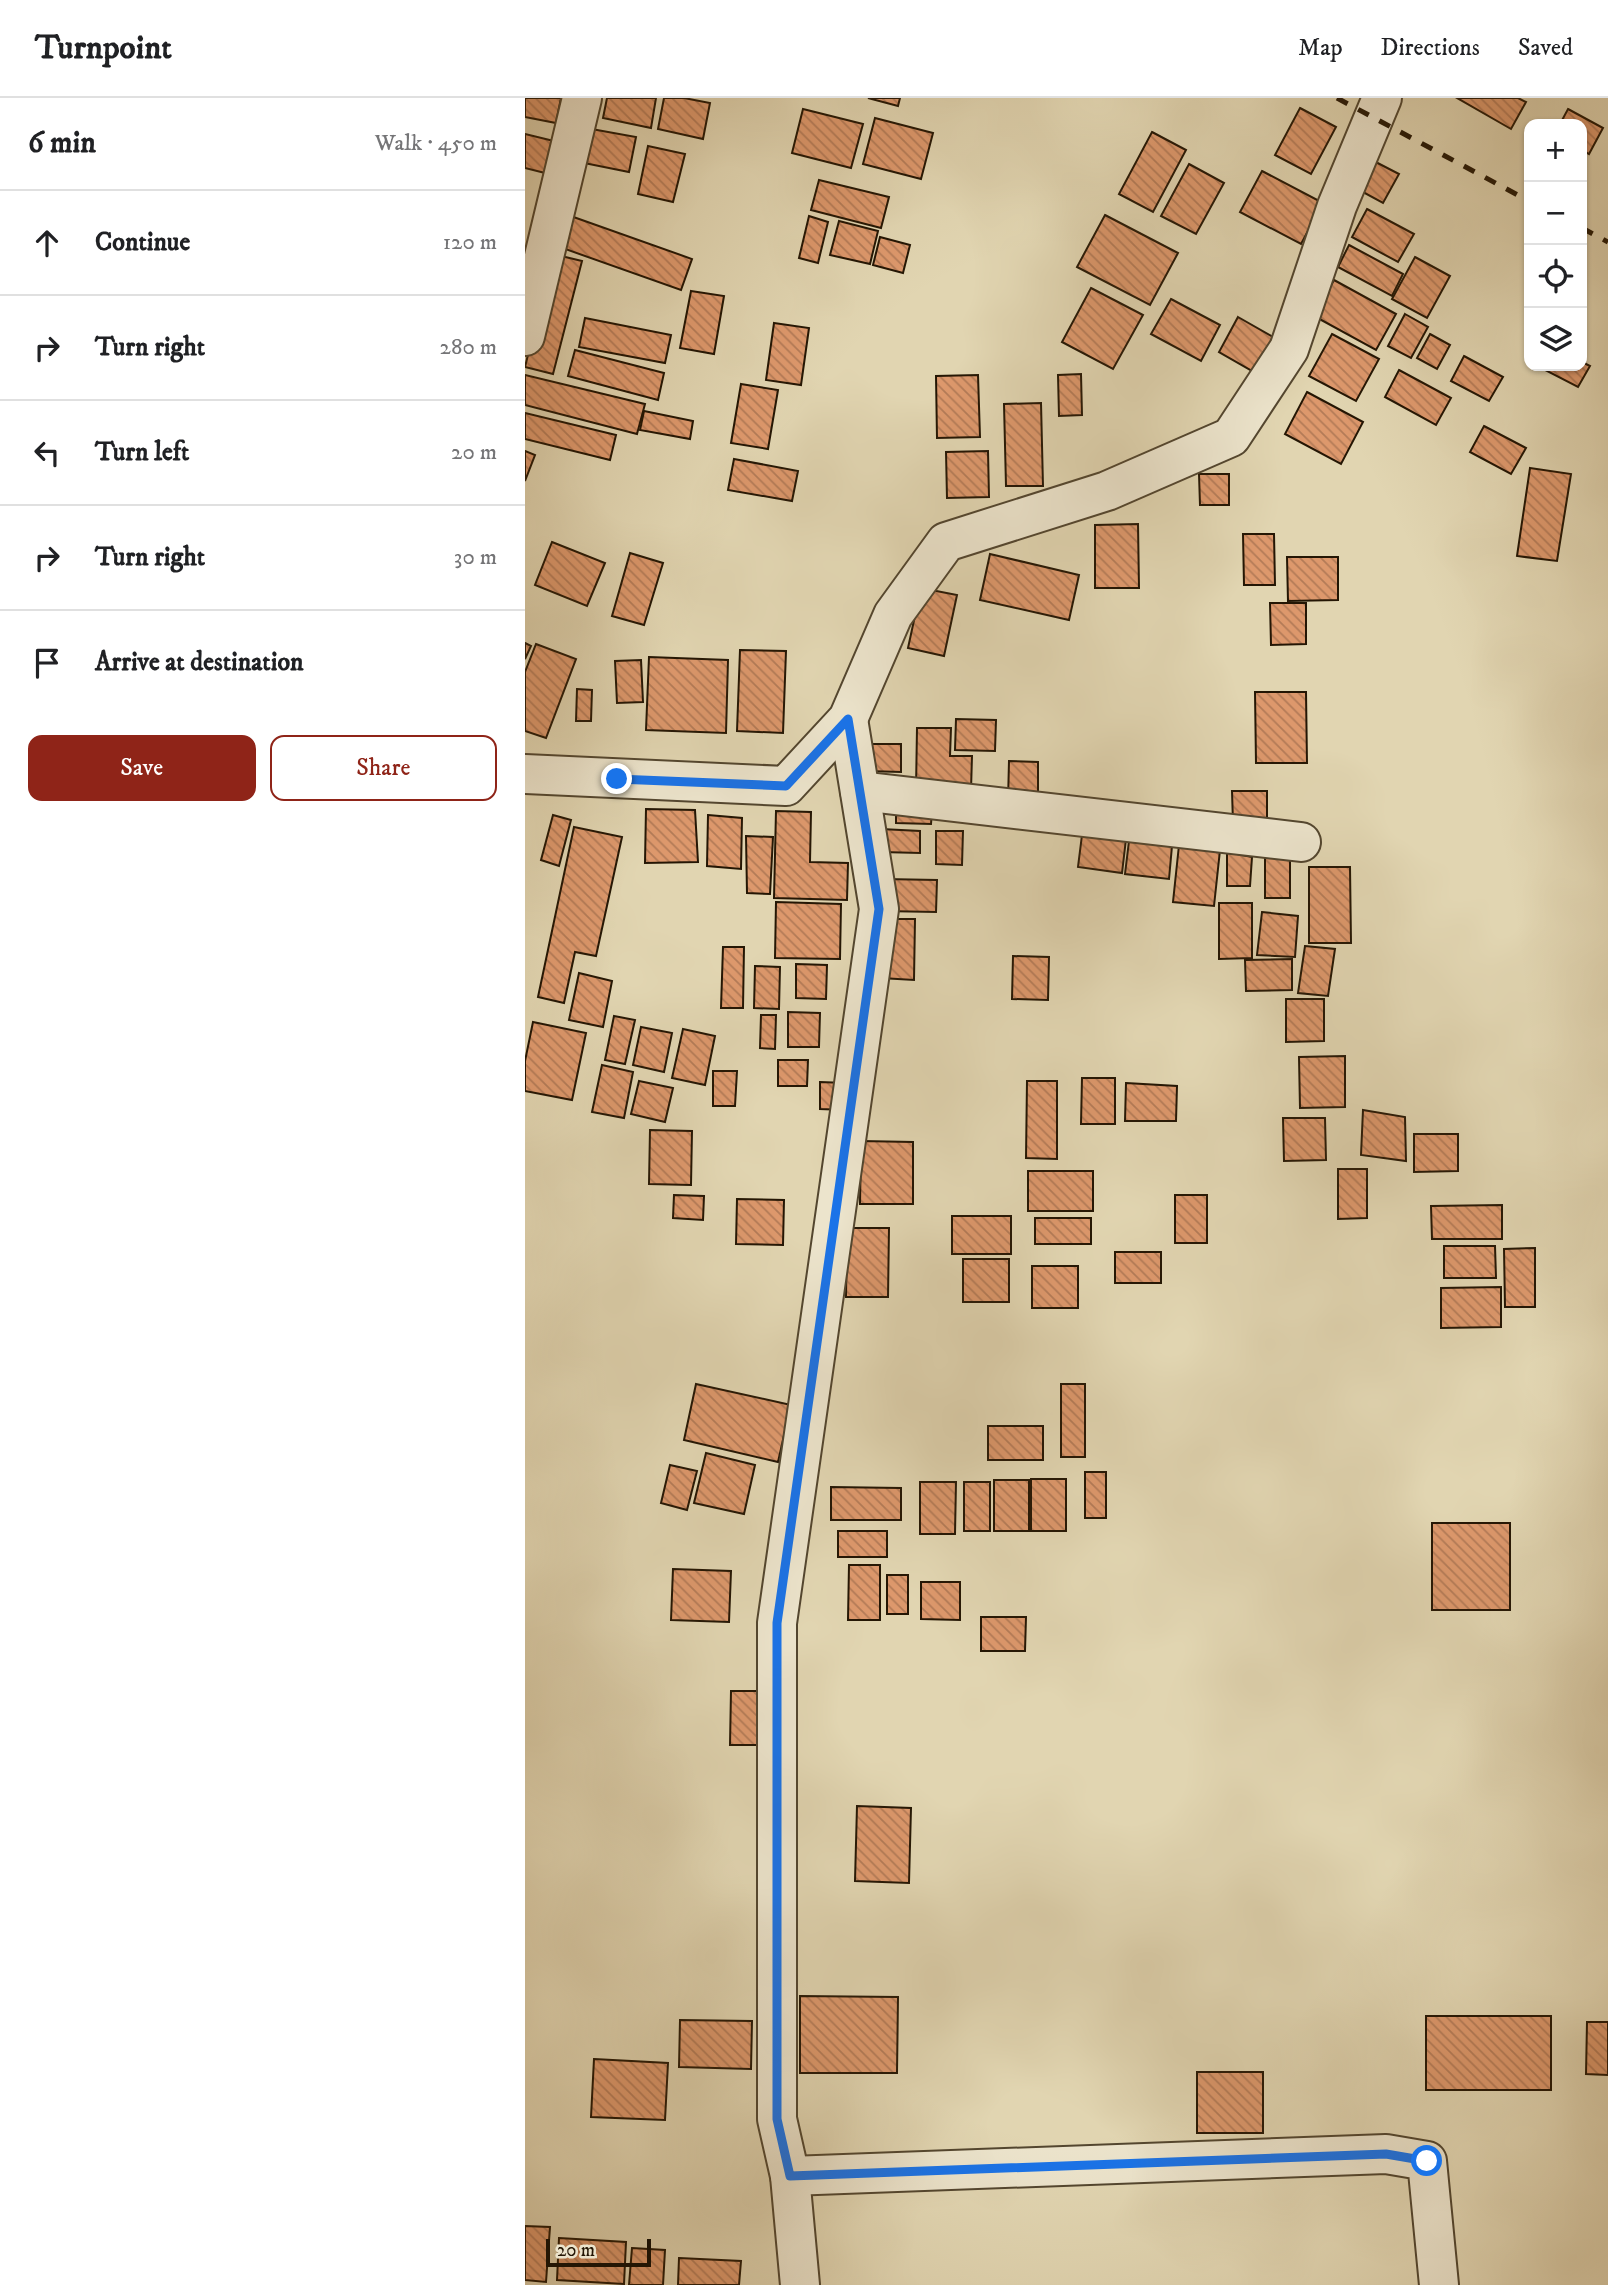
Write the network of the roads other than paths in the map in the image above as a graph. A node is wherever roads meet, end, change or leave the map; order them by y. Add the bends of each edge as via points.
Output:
1 (582, 98) edge
2 (1383, 98) edge
3 (525, 336) edge
4 (848, 719) junction
5 (525, 774) edge
6 (860, 791) junction
7 (1301, 842) dead end
8 (790, 2176) junction
9 (800, 2285) edge
10 (1439, 2285) edge

1 - 3 street
2 - 4 street via 1337,206 1289,349 1231,437 1107,491 946,542 893,615
4 - 5 street via 786,786
4 - 6 street
6 - 7 street
6 - 8 street via 879,909 777,1623 777,2119
8 - 9 street
8 - 10 street via 1386,2154 1427,2161

